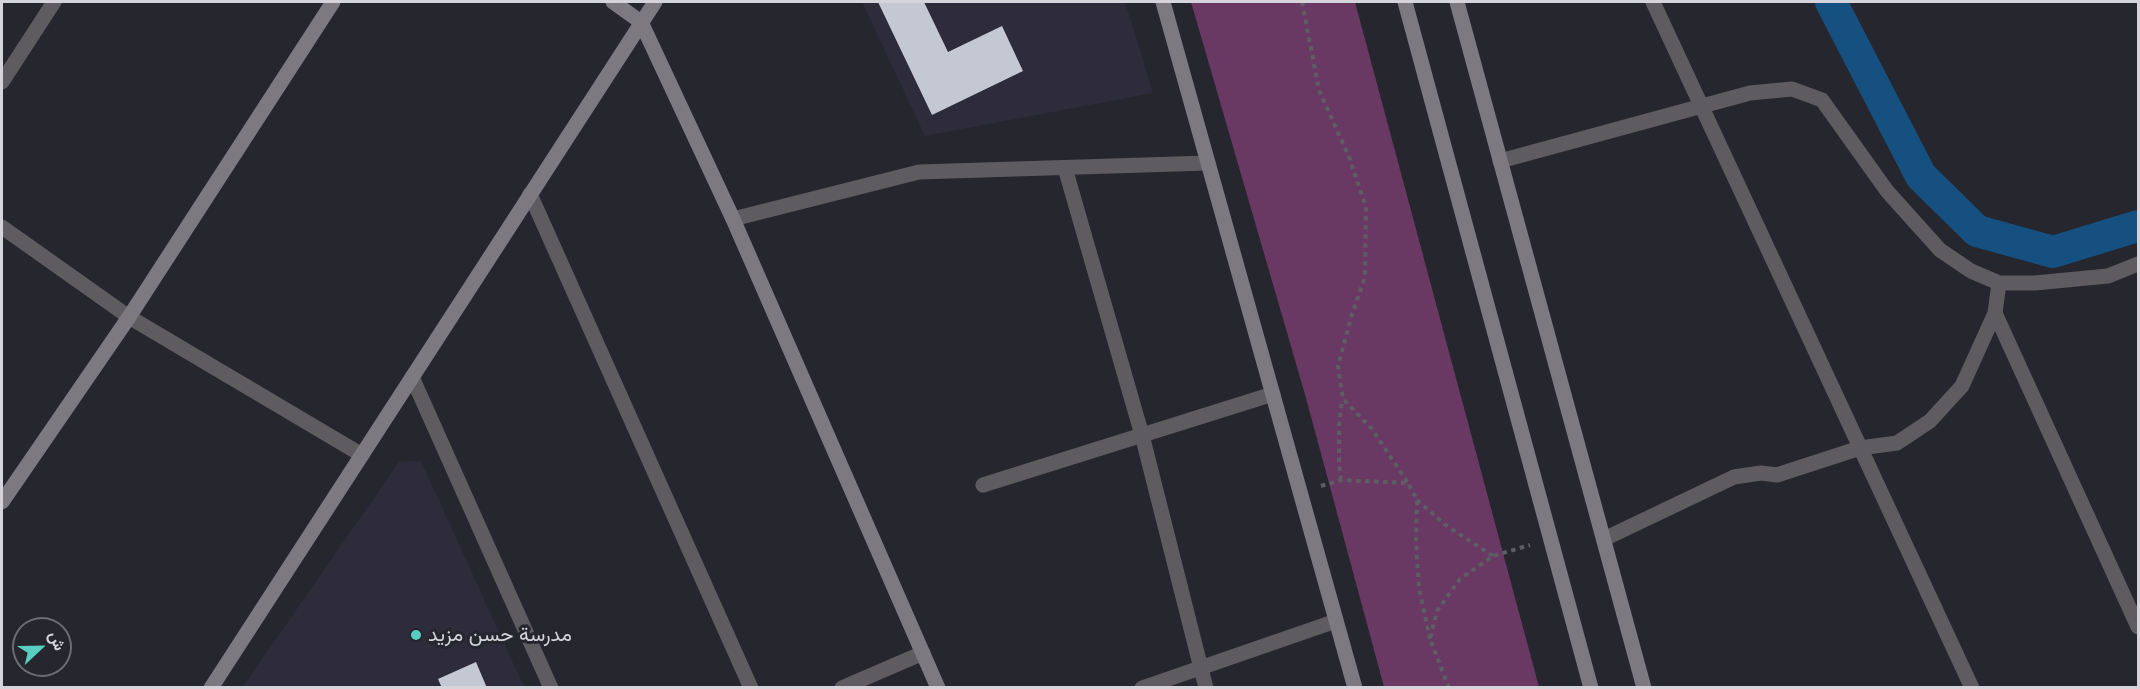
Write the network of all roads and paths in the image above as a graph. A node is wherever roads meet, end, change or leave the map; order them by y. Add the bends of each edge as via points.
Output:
1 (54, 2) edge
2 (333, 2) edge
3 (613, 2) edge
4 (655, 2) edge
5 (1163, 2) edge
6 (1302, 2) edge
7 (1405, 2) edge
8 (1457, 2) edge
9 (1653, 2) edge
10 (641, 22) junction
11 (2, 82) edge
12 (1701, 105) junction
13 (1500, 160) junction
14 (1208, 163) junction
15 (1065, 168) junction
16 (530, 194) junction
17 (733, 219) junction
18 (2, 227) edge
19 (2139, 264) edge
20 (1999, 284) junction
21 (1995, 313) junction
22 (129, 317) junction
23 (412, 377) junction
24 (1273, 394) junction
25 (1342, 399) junction
26 (1142, 435) junction
27 (1860, 448) junction
28 (362, 455) junction
29 (1341, 480) junction
30 (1408, 483) junction
31 (983, 485) dead end
32 (1300, 492) junction
33 (1417, 500) junction
34 (2, 502) edge
35 (1551, 539) junction
36 (1604, 539) junction
37 (1493, 556) junction
38 (1336, 621) junction
39 (2139, 627) edge
40 (1430, 639) junction
41 (923, 652) junction
42 (1200, 668) junction
43 (211, 687) edge
44 (551, 687) edge
45 (751, 687) edge
46 (842, 687) edge
47 (938, 687) edge
48 (1142, 687) edge
49 (1206, 687) edge
50 (1355, 687) edge
51 (1449, 687) edge
52 (1591, 687) edge
53 (1644, 687) edge
54 (1972, 687) edge

1 - 11 street
2 - 22 main road
3 - 10 main road
4 - 10 main road
5 - 14 main road
6 - 25 path via 1319,90 1366,207 1365,277 1338,366
7 - 35 main road
8 - 13 main road
9 - 12 street
10 - 16 main road
10 - 17 main road
12 - 13 street
12 - 20 street via 1750,93 1792,89 1822,100 1887,191 1940,250
12 - 27 street
13 - 36 main road
14 - 15 street
14 - 24 main road
15 - 17 street via 919,172
15 - 26 street
16 - 23 main road
16 - 45 street
17 - 41 main road
18 - 22 street
19 - 20 street via 2108,276
20 - 21 street
21 - 27 street via 1962,386 1929,421 1897,444
21 - 39 street
22 - 28 street
22 - 34 main road
23 - 28 main road
23 - 44 street
24 - 26 street
24 - 32 main road
25 - 29 path
25 - 30 path via 1372,429
26 - 31 street
26 - 42 street
27 - 36 street via 1777,475 1734,477
27 - 54 street
28 - 43 main road
29 - 30 path
29 - 32 path
30 - 33 path
32 - 38 main road
33 - 37 path via 1447,526
33 - 40 path via 1419,588
35 - 37 path
35 - 52 main road
36 - 53 main road
37 - 40 path via 1460,579 1437,611
38 - 42 street
38 - 50 main road
40 - 51 path
41 - 46 street
41 - 47 main road
42 - 48 street
42 - 49 street

